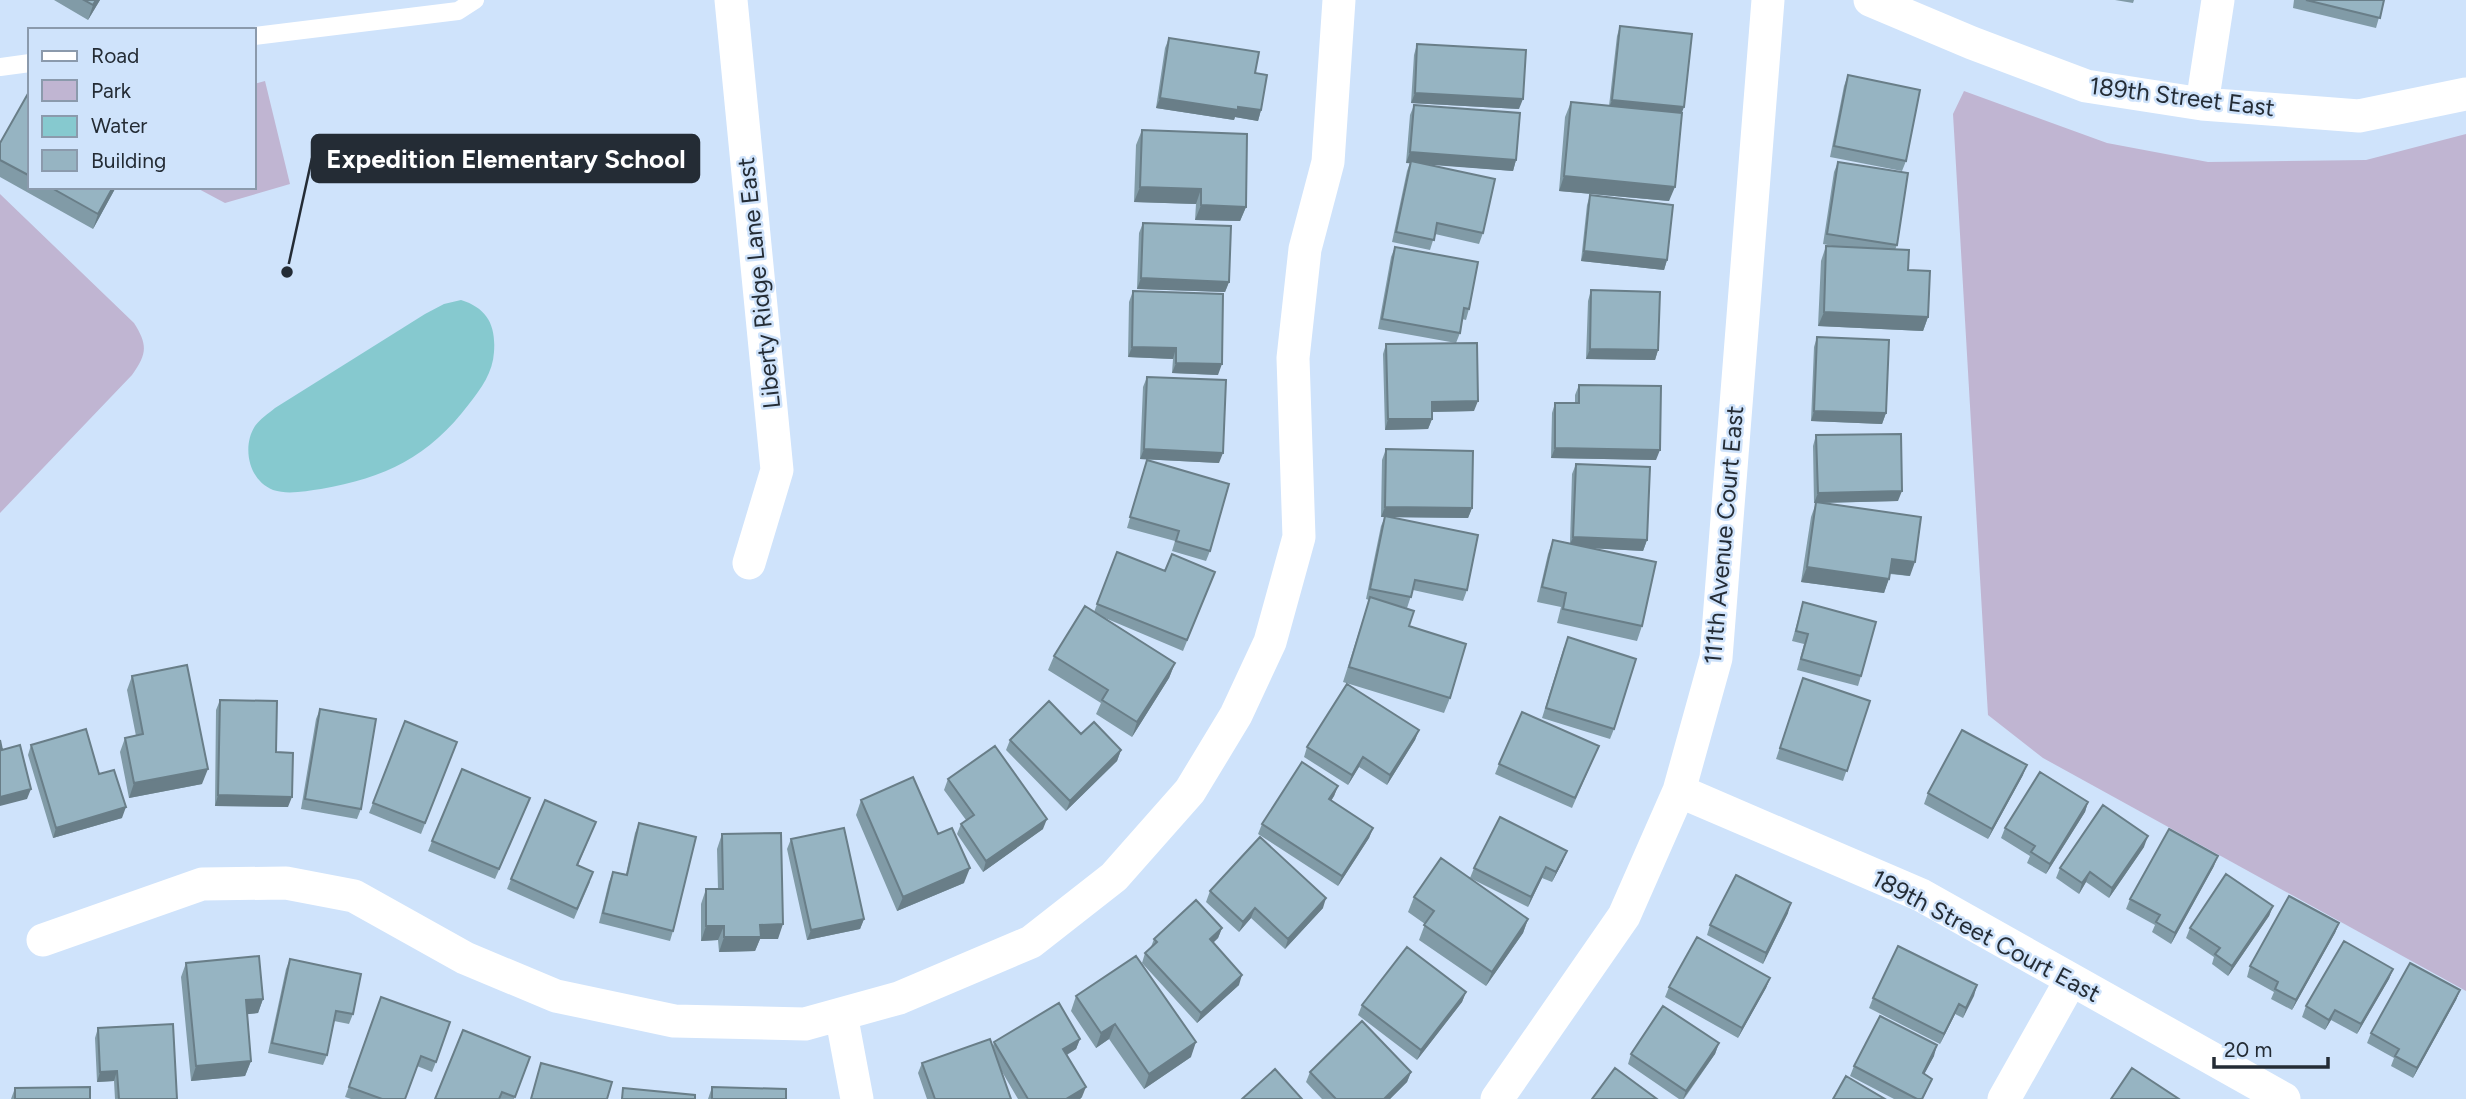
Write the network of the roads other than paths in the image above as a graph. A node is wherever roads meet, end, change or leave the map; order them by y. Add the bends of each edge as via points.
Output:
1 (475, 0) edge
2 (731, 0) edge
3 (1339, 0) edge
4 (1768, 0) edge
5 (1870, 0) edge
6 (2218, 0) edge
7 (256, 36) edge
8 (28, 63) edge
9 (0, 67) edge
10 (2466, 94) edge
11 (2202, 104) junction
12 (749, 563) dead end
13 (1679, 790) junction
14 (43, 940) dead end
15 (2071, 980) junction
16 (841, 1014) junction
17 (857, 1099) edge
18 (1497, 1099) edge
19 (2004, 1099) edge
20 (2284, 1099) edge

1 - 7 lane via 458,11
2 - 12 street, Liberty Ridge Lane East via 777,470
3 - 16 street via 1328,162 1305,249 1293,358 1299,537 1270,642 1236,715 1189,791 1114,877 1031,942 899,998
4 - 13 street, 111th Avenue Court East via 1716,658
5 - 11 street, 189th Street East via 2086,86
6 - 11 street
8 - 9 lane
10 - 11 street, 189th Street East via 2359,116
13 - 15 street, 189th Street Court East via 1921,895
13 - 18 street, 111th Avenue Court East via 1624,916
14 - 16 street via 202,884 286,883 354,896 466,958 556,996 674,1021 805,1024
15 - 19 street
15 - 20 street, 189th Street Court East
16 - 17 street

